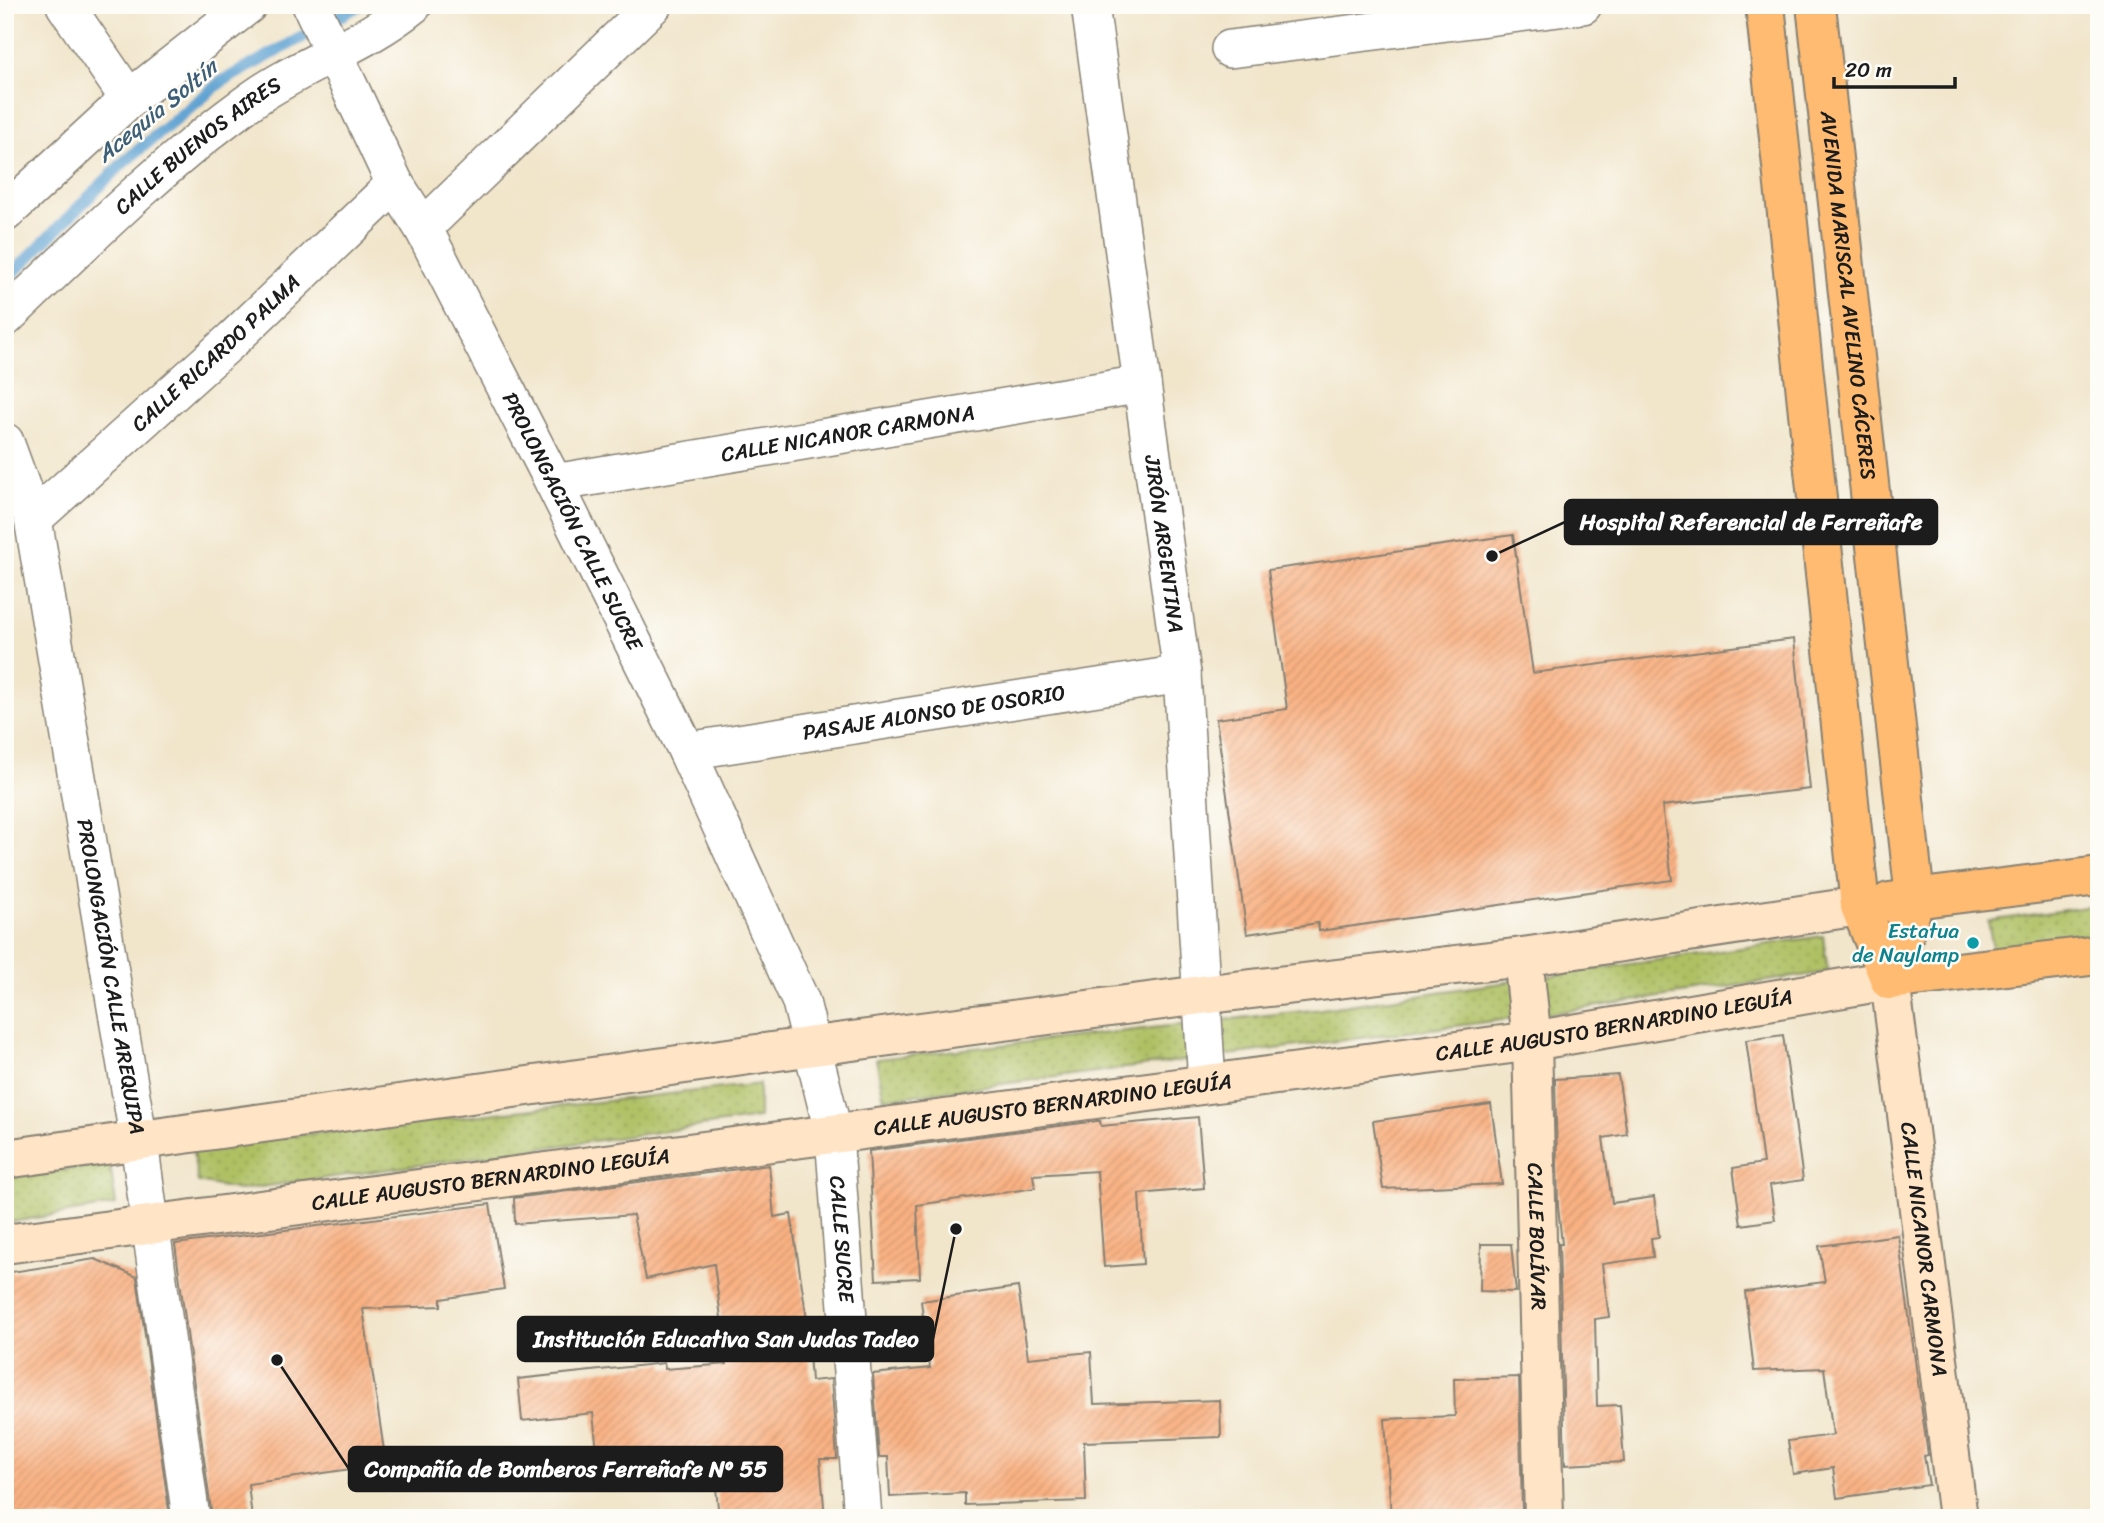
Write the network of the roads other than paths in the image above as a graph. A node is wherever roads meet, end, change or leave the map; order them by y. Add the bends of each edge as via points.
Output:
1 (65, 5) edge
2 (248, 5) edge
3 (413, 5) edge
4 (653, 5) edge
5 (1090, 5) edge
6 (1583, 5) edge
7 (1765, 5) edge
8 (1816, 5) edge
9 (311, 6) edge
10 (1410, 16) edge
11 (332, 48) junction
12 (1230, 49) dead end
13 (129, 99) junction
14 (395, 184) junction
15 (5, 214) edge
16 (423, 228) junction
17 (5, 318) edge
18 (1142, 384) junction
19 (5, 442) edge
20 (554, 483) junction
21 (33, 519) junction
22 (1182, 674) junction
23 (687, 751) junction
24 (2099, 876) edge
25 (1915, 898) junction
26 (1860, 906) junction
27 (2099, 955) edge
28 (1523, 957) junction
29 (1890, 980) junction
30 (1201, 995) junction
31 (1532, 1041) junction
32 (814, 1046) junction
33 (1208, 1084) junction
34 (834, 1135) junction
35 (139, 1142) junction
36 (5, 1159) edge
37 (149, 1226) junction
38 (5, 1244) edge
39 (191, 1518) edge
40 (863, 1518) edge
41 (1544, 1518) edge
42 (1958, 1518) edge

1 - 13 street
2 - 13 street
3 - 11 street, CALLE BUENOS AIRES via 385,28
4 - 16 street
5 - 18 street, JIRÓN ARGENTINA
6 - 10 street
7 - 26 main road
8 - 25 main road, AVENIDA MARISCAL AVELINO CÁCERES
9 - 11 street, PROLONGACIÓN CALLE SUCRE
10 - 12 street
11 - 14 street, PROLONGACIÓN CALLE SUCRE
11 - 17 street, CALLE BUENOS AIRES via 255,98 161,170
13 - 15 street
14 - 16 street, PROLONGACIÓN CALLE SUCRE
14 - 21 street, CALLE RICARDO PALMA via 233,339
16 - 20 street, PROLONGACIÓN CALLE SUCRE
18 - 20 street, CALLE NICANOR CARMONA
18 - 22 street, JIRÓN ARGENTINA
19 - 21 street, PROLONGACIÓN CALLE AREQUIPA
20 - 23 street, PROLONGACIÓN CALLE SUCRE
21 - 35 street, PROLONGACIÓN CALLE AREQUIPA
22 - 23 street, PASAJE ALONSO DE OSORIO
22 - 30 street, JIRÓN ARGENTINA
23 - 32 street, PROLONGACIÓN CALLE SUCRE via 801,1002
24 - 25 main road
25 - 26 main road
25 - 29 main road, AVENIDA MARISCAL AVELINO CÁCERES
26 - 28 main road
26 - 29 main road
27 - 29 main road, CALLE AUGUSTO BERNARDINO LEGUÍA
28 - 30 main road
28 - 31 main road, CALLE BOLÍVAR
29 - 31 main road, CALLE AUGUSTO BERNARDINO LEGUÍA
29 - 42 main road, CALLE NICANOR CARMONA
30 - 32 main road
30 - 33 street, JIRÓN ARGENTINA
31 - 33 main road, CALLE AUGUSTO BERNARDINO LEGUÍA
31 - 41 main road, CALLE BOLÍVAR
32 - 34 street, CALLE SUCRE
32 - 35 main road
33 - 34 main road, CALLE AUGUSTO BERNARDINO LEGUÍA
34 - 37 main road, CALLE AUGUSTO BERNARDINO LEGUÍA
34 - 40 street, CALLE SUCRE
35 - 36 main road
35 - 37 street, PROLONGACIÓN CALLE AREQUIPA
37 - 38 main road, CALLE AUGUSTO BERNARDINO LEGUÍA
37 - 39 street, PROLONGACIÓN CALLE AREQUIPA

